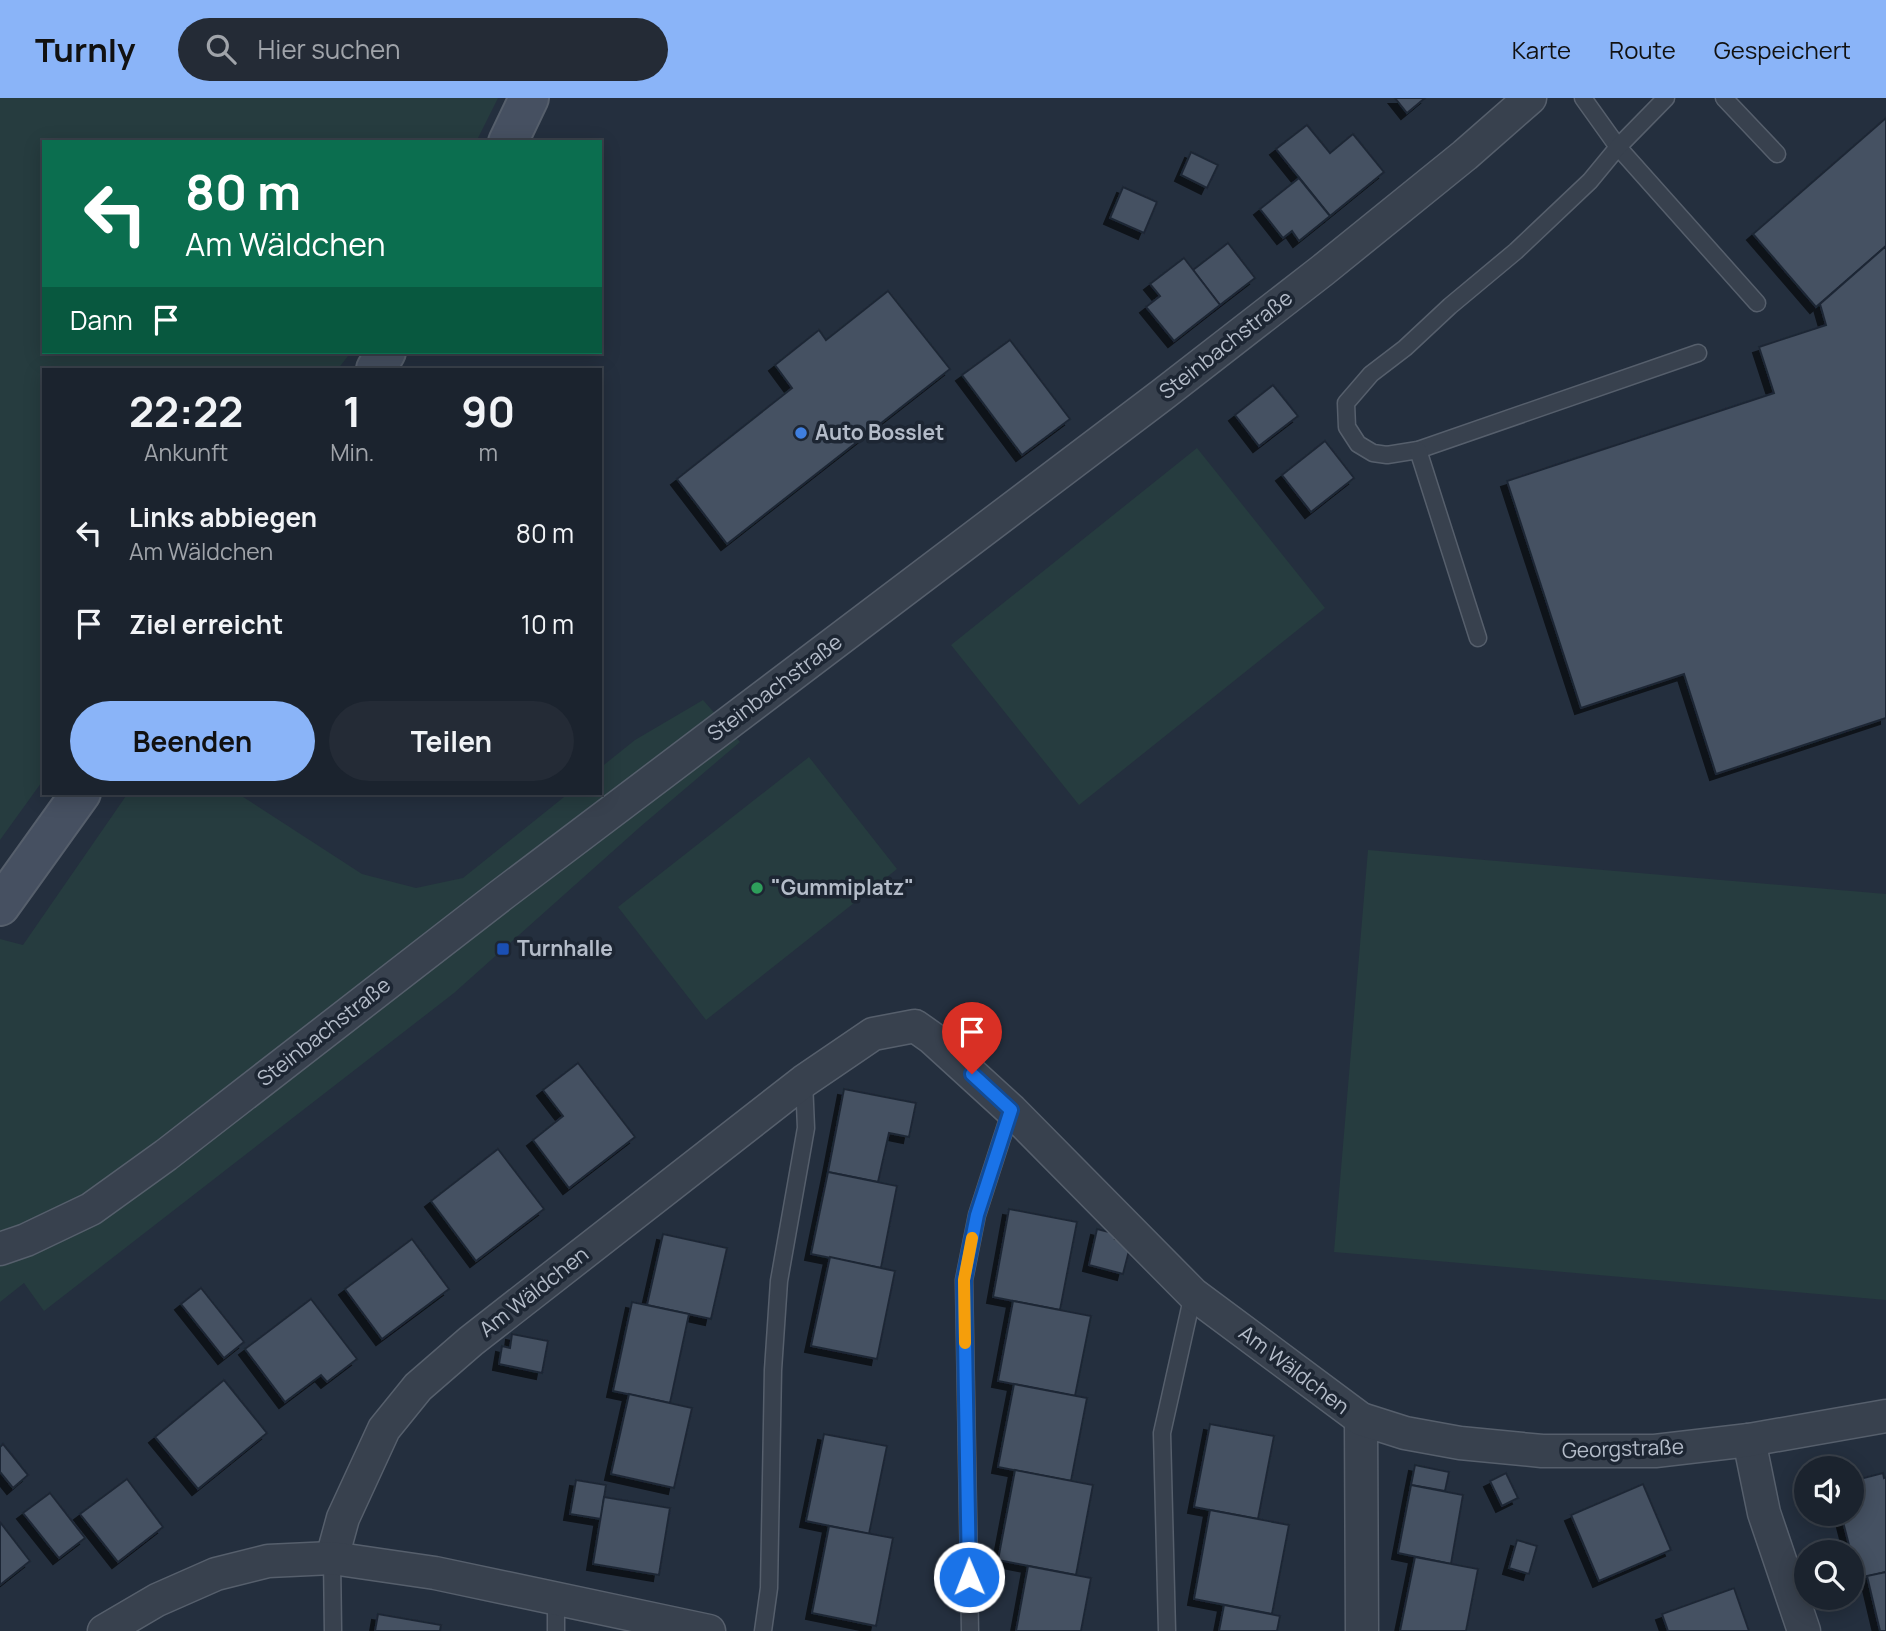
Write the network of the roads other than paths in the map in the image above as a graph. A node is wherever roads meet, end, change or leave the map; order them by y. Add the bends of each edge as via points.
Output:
1 (528, 98) edge
2 (1530, 98) edge
3 (1583, 98) edge
4 (1666, 98) edge
5 (1724, 98) edge
6 (509, 140) edge
7 (1618, 147) junction
8 (1777, 154) dead end
9 (1757, 303) dead end
10 (1698, 353) dead end
11 (1418, 450) junction
12 (1478, 638) dead end
13 (79, 795) edge
14 (0, 906) edge
15 (804, 1081) junction
16 (1011, 1110) junction
17 (0, 1249) edge
18 (1193, 1294) junction
19 (1886, 1416) edge
20 (1361, 1419) junction
21 (1749, 1440) junction
22 (332, 1558) junction
23 (556, 1599) junction
24 (104, 1631) edge
25 (332, 1631) edge
26 (556, 1631) edge
27 (709, 1631) edge
28 (763, 1631) edge
29 (970, 1631) edge
30 (1167, 1631) edge
31 (1362, 1631) edge
32 (1804, 1631) edge

1 - 6 main road
2 - 17 street, Steinbachstraße via 1173,387 166,1155 91,1209
3 - 7 lane
4 - 7 lane
5 - 8 lane
7 - 9 lane
7 - 11 lane via 1581,190 1371,374 1346,403 1346,427 1358,444 1387,455
10 - 11 lane
11 - 12 lane
13 - 14 main road
15 - 16 street, Am Wäldchen via 873,1034 915,1026
15 - 22 street, Am Wäldchen via 418,1387 384,1429 343,1518
15 - 28 lane via 806,1129 779,1281 769,1588
16 - 18 street, Am Wäldchen
16 - 29 lane via 977,1215 964,1280
18 - 20 street, Am Wäldchen
18 - 30 lane via 1162,1433
19 - 21 street, Georgstraße
20 - 21 street, Georgstraße via 1460,1443 1542,1451 1655,1451
20 - 31 street, Am Wäldchen
21 - 32 street via 1763,1513
22 - 23 street via 435,1573
22 - 24 street via 268,1561 216,1574 157,1600
22 - 25 lane
23 - 26 lane
23 - 27 street

